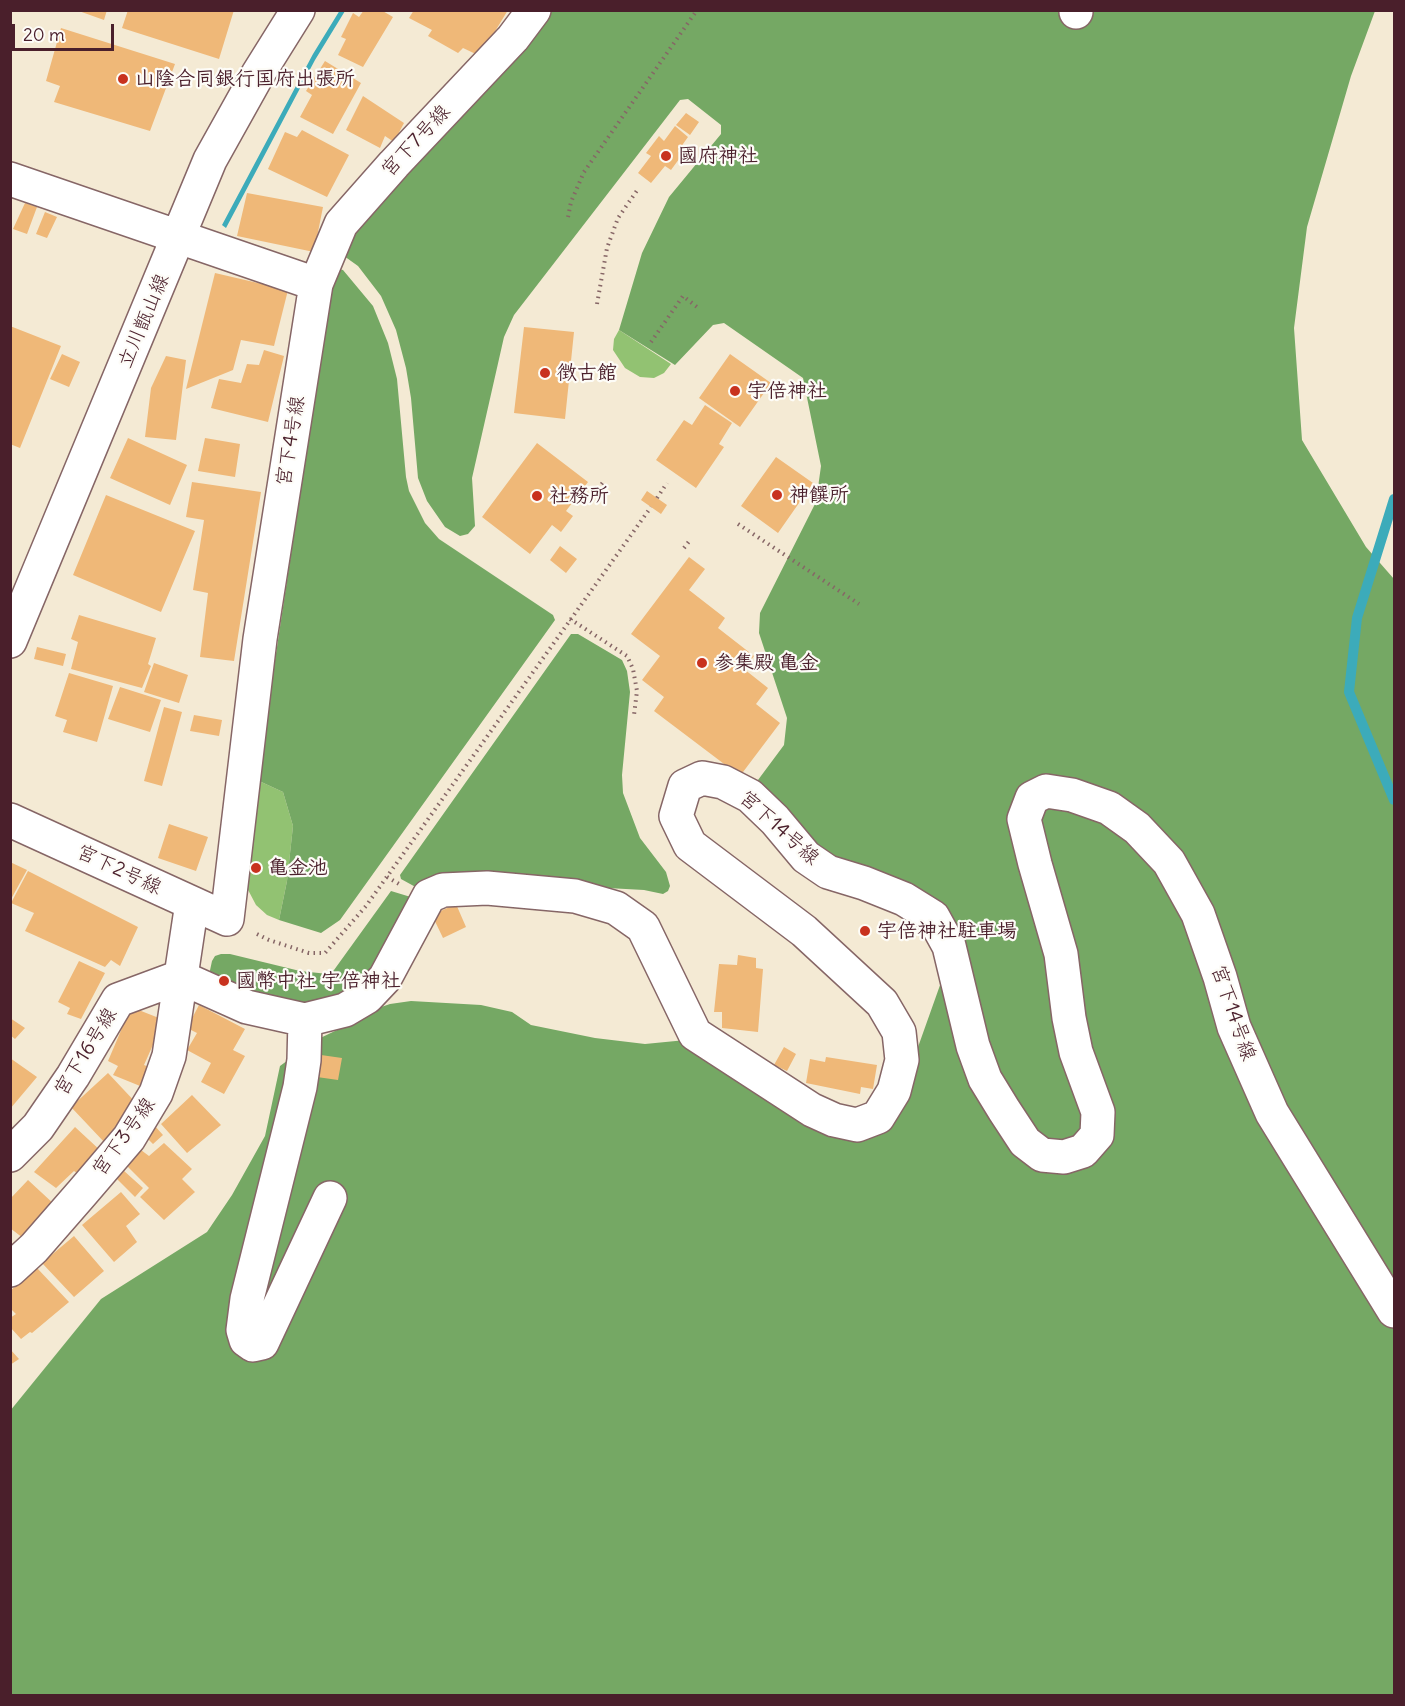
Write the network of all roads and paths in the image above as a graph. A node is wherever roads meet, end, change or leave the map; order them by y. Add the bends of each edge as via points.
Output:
1 (298, 10) edge
2 (534, 10) edge
3 (697, 10) edge
4 (10, 179) edge
5 (638, 189) dead end
6 (568, 217) dead end
7 (179, 237) junction
8 (316, 284) junction
9 (597, 304) dead end
10 (698, 307) dead end
11 (651, 342) dead end
12 (604, 481) dead end
13 (668, 483) dead end
14 (598, 489) dead end
15 (657, 498) dead end
16 (651, 507) dead end
17 (738, 524) dead end
18 (690, 540) dead end
19 (684, 548) dead end
20 (859, 604) dead end
21 (570, 619) junction
22 (10, 641) edge
23 (634, 715) dead end
24 (10, 820) edge
25 (192, 903) junction
26 (227, 919) joint
27 (269, 940) dead end
28 (180, 977) junction
29 (304, 1020) junction
30 (10, 1155) edge
31 (330, 1198) dead end
32 (10, 1270) edge
33 (1395, 1311) edge

1 - 7 street, 立川甑山線 via 210,160
2 - 8 street, 宮下7号線 via 513,38 341,224
3 - 6 path via 584,172
4 - 7 street
5 - 9 path via 618,218 607,248
7 - 8 street
7 - 22 street, 立川甑山線
8 - 26 street, 宮下4号線 via 260,639
10 - 11 path via 682,296
12 - 14 path
13 - 15 path
16 - 21 path
17 - 20 path
18 - 19 path
21 - 23 path via 627,656 637,691
21 - 27 path via 366,906 325,953 309,953
24 - 25 street, 宮下2号線
25 - 26 street, 宮下2号線
25 - 28 street, 宮下3号線
28 - 29 street, 宮下14号線 via 247,1006
28 - 30 street, 宮下16号線 via 118,1000 38,1127
28 - 32 street, 宮下3号線 via 170,1056 156,1093 129,1138
29 - 31 street via 300,1087 247,1299 243,1330 246,1340 253,1345 262,1343
29 - 33 street, 宮下14号線 via 345,1010 367,997 385,978 429,896 443,890 487,888 575,896 616,909 643,927 696,1034 812,1110 857,1125 878,1118 894,1091 902,1060 898,1032 882,1003 804,931 690,845 676,816 685,786 702,778 723,782 750,796 806,857 828,872 904,899 933,917 949,946 985,1080 1025,1142 1042,1155 1064,1157 1083,1151 1097,1135 1098,1112 1076,1053 1061,954 1024,819 1032,798 1046,791 1072,795 1109,808 1137,828 1168,862 1198,914 1234,1027 1272,1113

